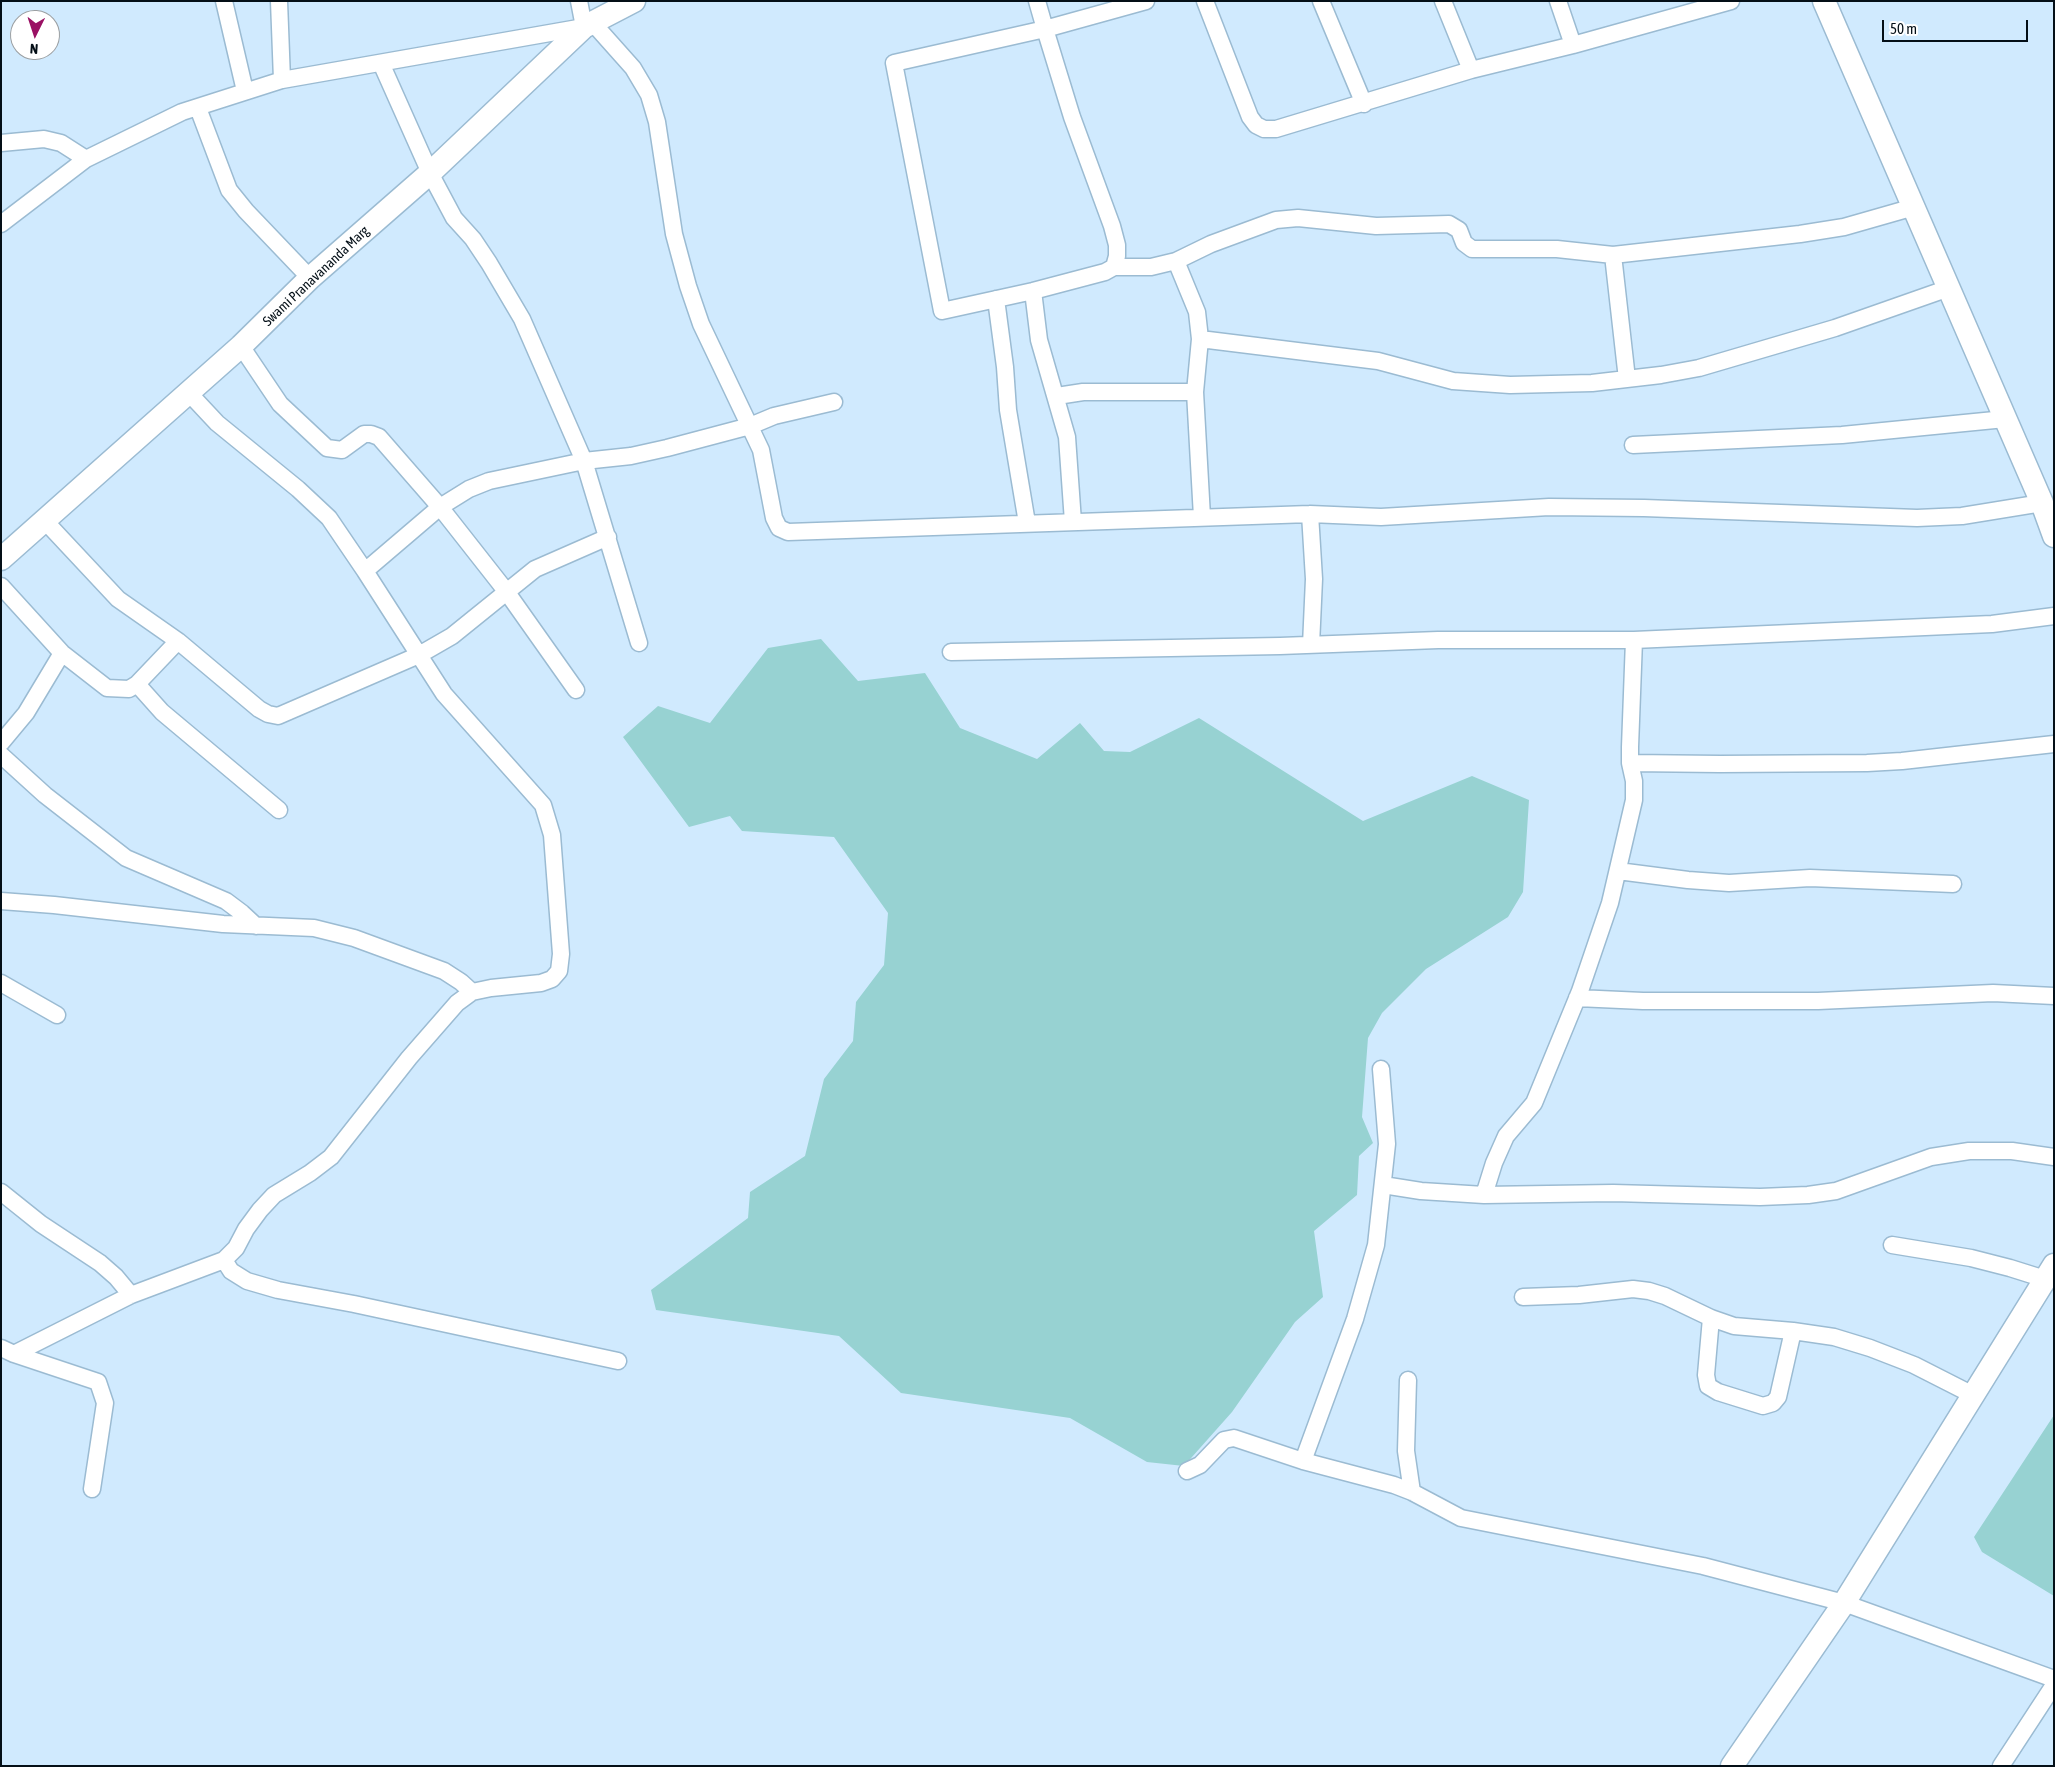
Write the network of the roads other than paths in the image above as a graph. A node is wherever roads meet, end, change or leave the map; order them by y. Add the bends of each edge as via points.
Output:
1 (224, 1) edge
2 (279, 1) edge
3 (579, 1) edge
4 (634, 1) edge
5 (1037, 1) edge
6 (1146, 1) edge
7 (1205, 1) edge
8 (1321, 1) edge
9 (1443, 1) edge
10 (1558, 1) edge
11 (1732, 1) edge
12 (1824, 1) edge
13 (1693, 6) edge
14 (588, 25) junction
15 (1045, 29) junction
16 (1573, 45) junction
17 (381, 62) junction
18 (1472, 70) junction
19 (282, 80) junction
20 (244, 91) junction
21 (1364, 104) junction
22 (198, 108) junction
23 (1, 143) edge
24 (86, 159) junction
25 (430, 173) junction
26 (1914, 207) junction
27 (1, 224) edge
28 (1613, 255) junction
29 (1176, 261) junction
30 (1114, 267) junction
31 (310, 278) junction
32 (1949, 288) junction
33 (1033, 291) junction
34 (996, 299) junction
35 (1200, 340) junction
36 (242, 346) junction
37 (1627, 379) junction
38 (188, 392) junction
39 (1195, 392) junction
40 (1057, 396) junction
41 (834, 402) dead end
42 (2005, 418) junction
43 (750, 426) junction
44 (1633, 446) dead end
45 (584, 462) junction
46 (2042, 503) junction
47 (440, 507) junction
48 (1310, 514) junction
49 (1202, 517) junction
50 (45, 521) junction
51 (1073, 522) junction
52 (1027, 523) junction
53 (2054, 536) edge
54 (608, 537) junction
55 (1, 559) edge
56 (365, 571) junction
57 (1, 586) edge
58 (506, 590) junction
59 (2054, 616) edge
60 (1634, 640) junction
61 (178, 641) junction
62 (639, 643) dead end
63 (1311, 644) junction
64 (951, 652) dead end
65 (62, 653) junction
66 (419, 655) junction
67 (137, 684) junction
68 (576, 690) dead end
69 (1, 743) edge
70 (2054, 744) edge
71 (1, 755) edge
72 (1630, 763) junction
73 (280, 810) dead end
74 (1618, 871) junction
75 (1953, 884) dead end
76 (1, 901) edge
77 (256, 926) junction
78 (1, 982) edge
79 (472, 992) junction
80 (2054, 996) edge
81 (1577, 998) junction
82 (57, 1015) dead end
83 (1381, 1068) dead end
84 (2054, 1157) edge
85 (1383, 1185) junction
86 (1, 1192) edge
87 (1484, 1195) junction
88 (1892, 1245) dead end
89 (224, 1260) junction
90 (2049, 1272) edge
91 (131, 1295) junction
92 (1523, 1298) dead end
93 (1711, 1318) junction
94 (1793, 1331) junction
95 (8, 1351) edge
96 (618, 1361) dead end
97 (1408, 1380) dead end
98 (1973, 1395) junction
99 (1302, 1461) junction
100 (1187, 1472) dead end
101 (92, 1488) dead end
102 (1412, 1492) junction
103 (1844, 1603) junction
104 (2054, 1679) edge
105 (2054, 1685) edge
106 (1732, 1766) edge
107 (2001, 1766) edge

1 - 20 street
2 - 19 street
3 - 14 street
4 - 14 main road, Swami Pranavananda Marg
5 - 15 street
6 - 15 street
7 - 21 street via 1250,118 1256,125 1276,129
8 - 21 street
9 - 18 street
10 - 16 street
11 - 13 street
12 - 26 main road
13 - 16 street
14 - 17 street
14 - 25 main road, Swami Pranavananda Marg
14 - 43 street via 633,68 649,95 657,122 674,234 688,286 701,324
15 - 30 street via 1072,117 1112,226 1117,245
15 - 34 street via 894,63 942,311
16 - 18 street
17 - 19 street
17 - 25 street
18 - 21 street
19 - 20 street
20 - 22 street
22 - 24 street via 182,112
22 - 31 street via 229,190
23 - 24 street via 44,139 61,142
24 - 27 street
25 - 31 main road, Swami Pranavananda Marg
25 - 45 street via 454,218 473,239 522,319
26 - 28 street via 1844,227
26 - 32 main road
28 - 29 street via 1557,249 1472,249 1464,243 1459,230 1449,224 1376,226 1298,218 1276,220 1210,244
28 - 37 street
29 - 30 street via 1151,267
29 - 35 street via 1197,312
30 - 33 street
31 - 36 main road, Swami Pranavananda Marg
32 - 37 street via 1835,328 1700,368
32 - 42 main road
33 - 34 street
33 - 40 street via 1039,340
34 - 52 street via 1008,410
35 - 37 street via 1378,361 1454,381 1510,385
35 - 39 street
36 - 38 main road, Swami Pranavananda Marg
36 - 47 street via 280,404 327,448 342,450 364,434 379,437
38 - 50 main road, Swami Pranavananda Marg
38 - 56 street via 217,423 329,518
39 - 40 street via 1083,392
39 - 49 street
40 - 51 street via 1067,437
41 - 43 street via 774,416
42 - 44 street via 1842,435
42 - 46 main road
43 - 45 street via 631,456
43 - 52 street via 761,450 774,518 779,528 788,532
45 - 47 street via 489,481
45 - 54 street
46 - 48 street via 1962,516 1917,518 1644,508 1549,508 1382,517
46 - 53 main road
47 - 56 street
47 - 58 street
48 - 49 street
48 - 63 street via 1314,579
49 - 51 street
50 - 55 main road, Swami Pranavananda Marg
50 - 61 street via 118,599
51 - 52 street
54 - 58 street via 535,569
54 - 62 street
56 - 66 street
57 - 65 street
58 - 66 street via 452,636
58 - 68 street
59 - 60 street via 1992,624
60 - 63 street
60 - 72 street
61 - 66 street via 259,709 278,716
61 - 67 street
63 - 64 street
65 - 67 street via 106,688 129,689
65 - 69 street via 26,713
66 - 79 street via 444,694 543,805 552,835 561,954 558,971 552,979 541,982
67 - 73 street via 162,712
70 - 72 street via 1867,763
71 - 77 street via 46,796 126,858 226,901
72 - 74 street via 1634,800
74 - 75 street via 1729,883 1810,878
74 - 81 street
76 - 77 street
77 - 79 street via 314,928 354,938 444,972
78 - 82 street
79 - 89 street via 457,1003 409,1058 331,1157 274,1195
80 - 81 street via 1993,993 1818,1001
81 - 87 street via 1534,1103 1506,1136
83 - 85 street via 1387,1144
84 - 87 street via 2012,1151 1970,1151 1931,1157 1836,1191 1808,1195
85 - 87 street
85 - 99 street via 1376,1245 1355,1319
86 - 91 street via 41,1224 100,1263
88 - 90 street via 2010,1268
89 - 91 street
89 - 96 street via 231,1271 247,1281 278,1290
90 - 98 main road
91 - 95 street
92 - 93 street via 1633,1289 1665,1296
93 - 94 street via 1734,1326
93 - 94 street via 1708,1386 1763,1406 1774,1403 1778,1397
94 - 98 street via 1834,1337 1870,1348
95 - 101 street via 98,1382 105,1403
97 - 102 street via 1406,1451
98 - 103 main road
99 - 100 street via 1234,1438 1224,1440 1200,1465
99 - 102 street
102 - 103 street via 1461,1518 1703,1566
103 - 104 street
103 - 106 main road
105 - 107 street

